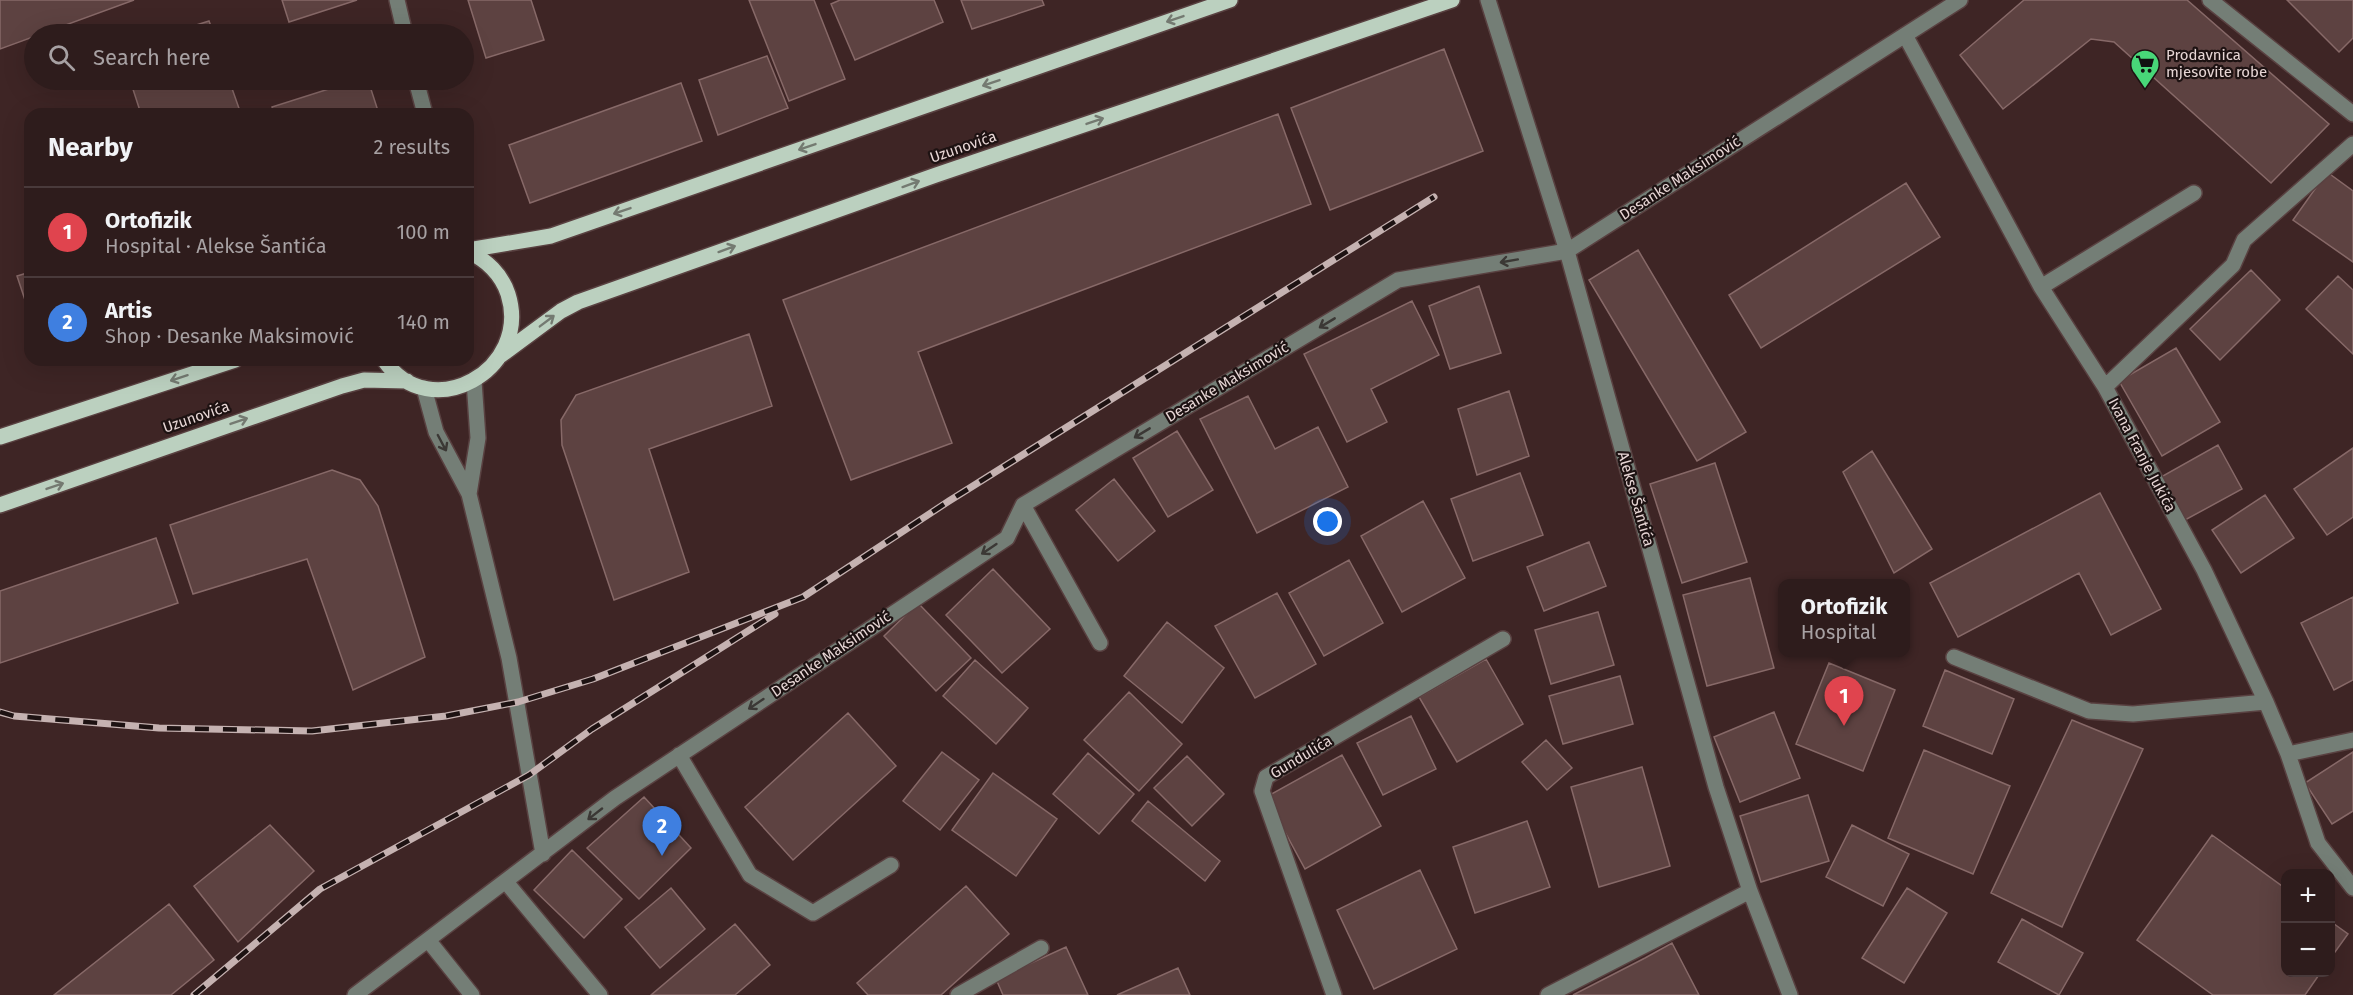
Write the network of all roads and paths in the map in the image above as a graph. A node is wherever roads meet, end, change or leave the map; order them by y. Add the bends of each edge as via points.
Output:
1 (397, 0) edge
2 (1230, 0) edge
3 (1452, 0) edge
4 (1488, 0) edge
5 (1960, 0) edge
6 (2210, 0) edge
7 (403, 24) edge
8 (1905, 35) junction
9 (419, 90) edge
10 (423, 108) edge
11 (2353, 114) edge
12 (2353, 144) edge
13 (2194, 193) dead end
14 (474, 250) edge
15 (1567, 250) junction
16 (474, 255) edge
17 (2041, 287) junction
18 (500, 356) junction
19 (217, 366) edge
20 (391, 366) edge
21 (407, 381) junction
22 (474, 381) junction
23 (2105, 387) junction
24 (424, 388) junction
25 (0, 437) edge
26 (469, 494) junction
27 (0, 505) edge
28 (1023, 505) junction
29 (1503, 639) dead end
30 (1100, 643) dead end
31 (1954, 657) dead end
32 (2266, 702) junction
33 (2353, 740) edge
34 (2288, 754) junction
35 (679, 755) junction
36 (543, 854) junction
37 (891, 865) dead end
38 (506, 882) junction
39 (2353, 888) edge
40 (1750, 891) junction
41 (428, 940) junction
42 (1041, 948) dead end
43 (356, 995) edge
44 (472, 995) edge
45 (600, 995) edge
46 (958, 995) edge
47 (1334, 995) edge
48 (1548, 995) edge
49 (1790, 995) edge

1 - 7 street
2 -> 14 main road via 551,236
18 -> 3 main road, Uzunovića via 578,302 947,171
4 - 15 street, Alekse Šantića
5 - 8 street, Desanke Maksimović
6 - 11 street
8 - 15 street, Desanke Maksimović
8 - 17 street, Ivana Franje Jukića
9 - 10 street
12 - 23 street via 2244,240 2233,266
13 - 17 street
15 -> 28 street, Desanke Maksimović via 1398,280
15 - 40 street, Alekse Šantića via 1716,788
16 - 18 main road via 492,268 504,284 511,304 512,325
17 - 23 street, Ivana Franje Jukića
18 - 22 main road
19 -> 25 main road
20 - 21 main road
21 - 24 main road
27 -> 21 main road, Uzunovića via 342,386 364,380
22 - 24 main road via 442,390
22 - 26 street via 478,438
23 - 32 street, Ivana Franje Jukića via 2204,570
24 -> 26 street via 436,432
26 - 36 street via 513,680
28 - 30 street
28 -> 35 street, Desanke Maksimović via 1007,538
29 - 47 street, Gundulića via 1263,782 1262,791
31 - 32 street via 2089,711 2133,714
32 - 34 street, Ivana Franje Jukića
33 - 34 street
34 - 39 street, Ivana Franje Jukića via 2318,843
35 -> 36 street, Desanke Maksimović
35 - 37 street via 750,875 813,913
36 - 38 street, Desanke Maksimović
38 - 41 street, Desanke Maksimović
38 - 45 street
40 - 48 street
40 - 49 street, Alekse Šantića
41 - 43 street, Desanke Maksimović
41 - 44 street
42 - 46 street

